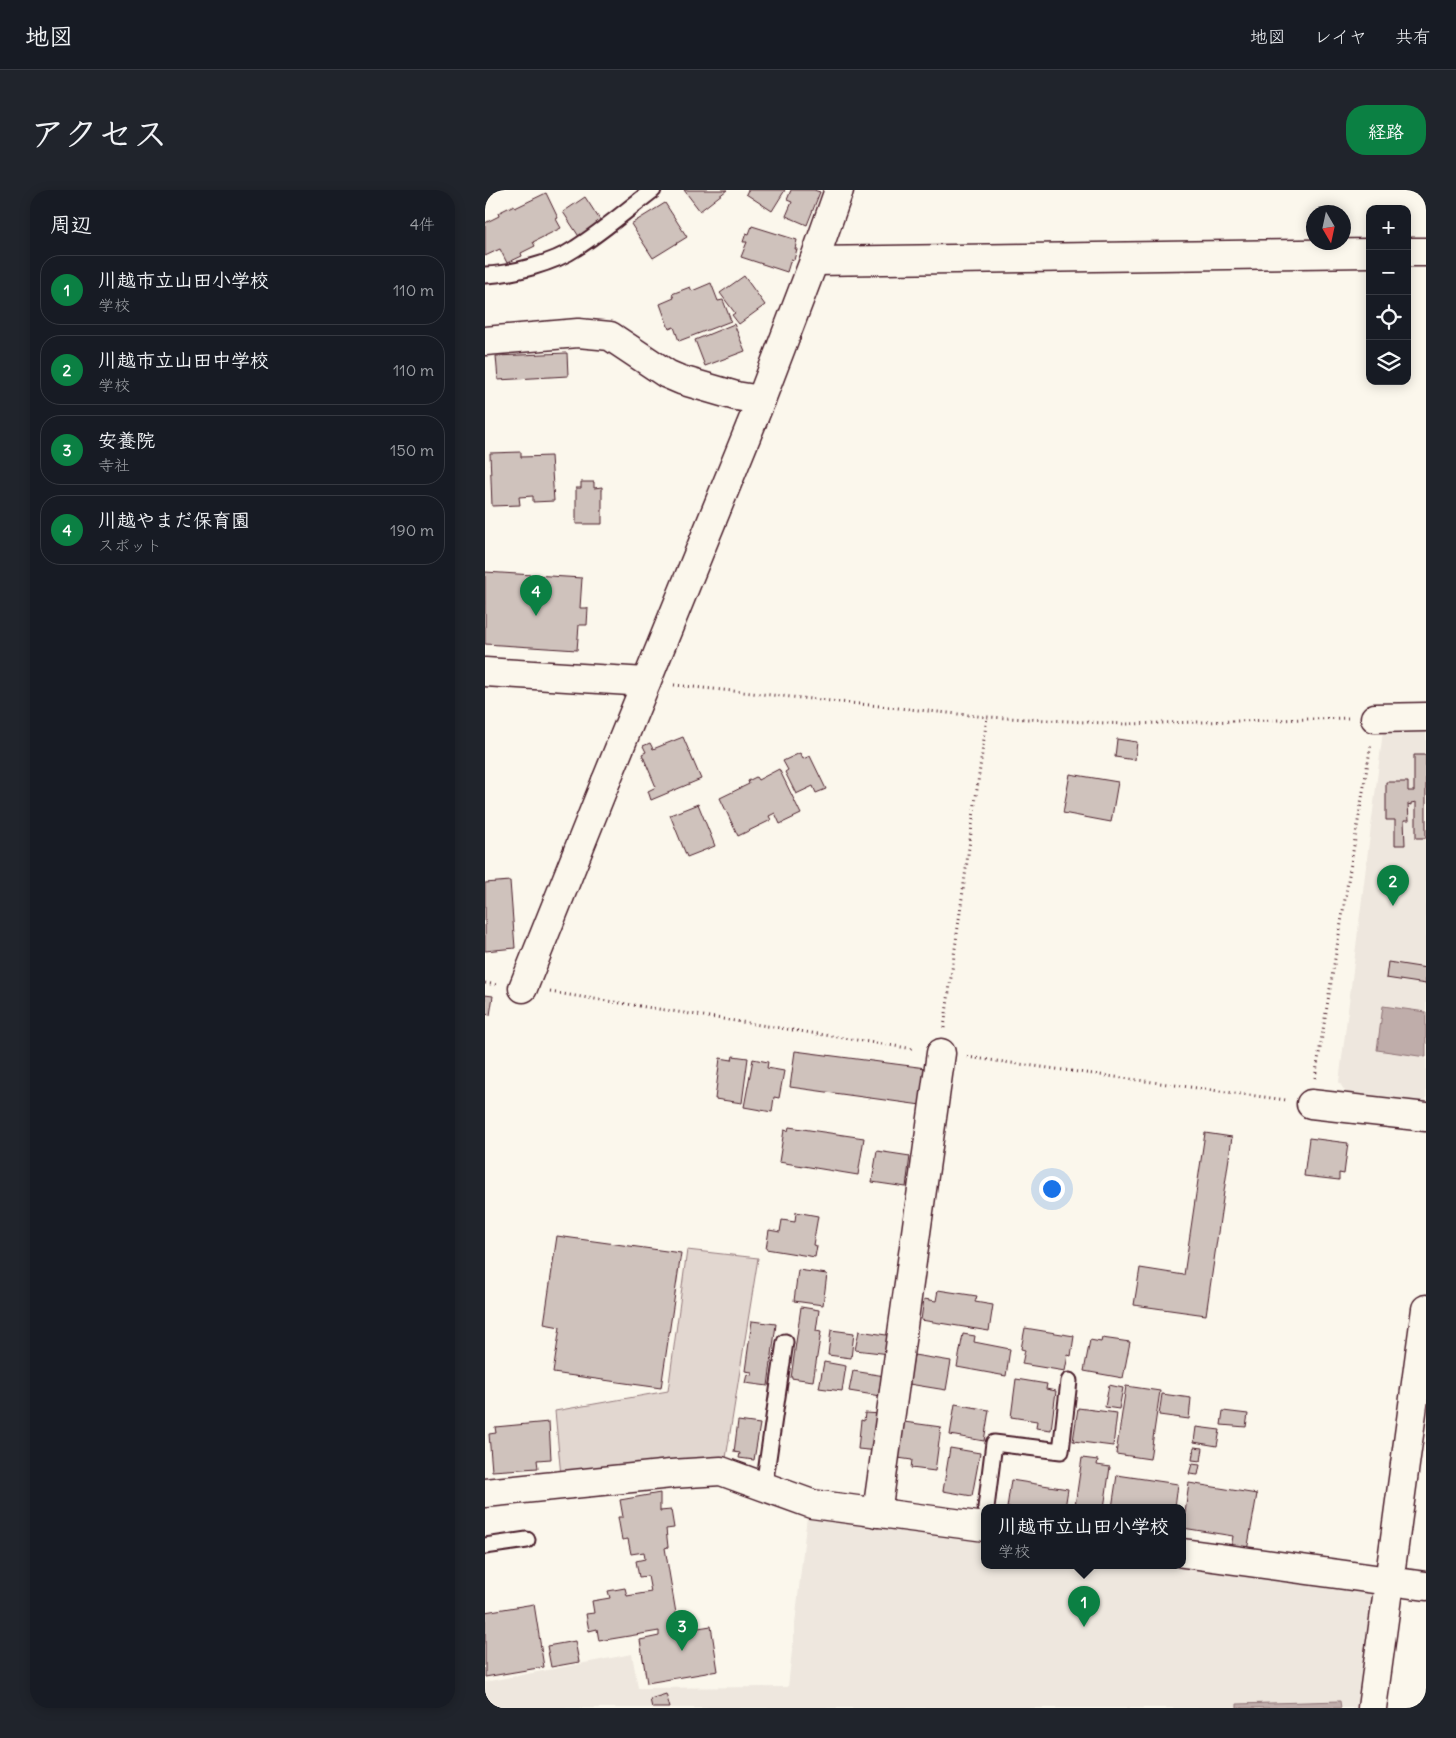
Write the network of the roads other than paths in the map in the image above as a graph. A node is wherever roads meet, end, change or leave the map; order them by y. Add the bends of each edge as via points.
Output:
1 (653, 190) edge
2 (839, 190) edge
3 (1411, 252) edge
4 (1426, 252) edge
5 (1366, 253) edge
6 (814, 261) junction
7 (485, 275) edge
8 (485, 341) edge
9 (761, 400) junction
10 (485, 672) edge
11 (645, 682) junction
12 (1426, 717) edge
13 (1375, 718) road end
14 (523, 988) road end
15 (941, 1053) road end
16 (1311, 1104) road end
17 (1426, 1117) edge
18 (1426, 1309) edge
19 (785, 1342) dead end
20 (1069, 1381) dead end
21 (764, 1486) junction
22 (485, 1493) edge
23 (987, 1504) edge
24 (877, 1513) junction
25 (981, 1520) edge
26 (527, 1540) dead end
27 (485, 1546) edge
28 (1186, 1553) edge
29 (1389, 1581) junction
30 (1426, 1586) edge
31 (1372, 1708) edge

1 - 7 lane via 575,249 535,265 503,274
2 - 6 street
3 - 4 street
5 - 6 street
6 - 9 street
8 - 9 street via 578,333 610,336 681,380
9 - 11 street
10 - 11 street
11 - 14 street
12 - 13 street
15 - 24 street
16 - 17 street
18 - 29 street
19 - 21 lane
20 - 23 lane via 1061,1451 994,1443
21 - 22 street via 721,1471
21 - 24 street via 812,1504
24 - 25 street
26 - 27 lane
28 - 29 street
29 - 30 street
29 - 31 street

